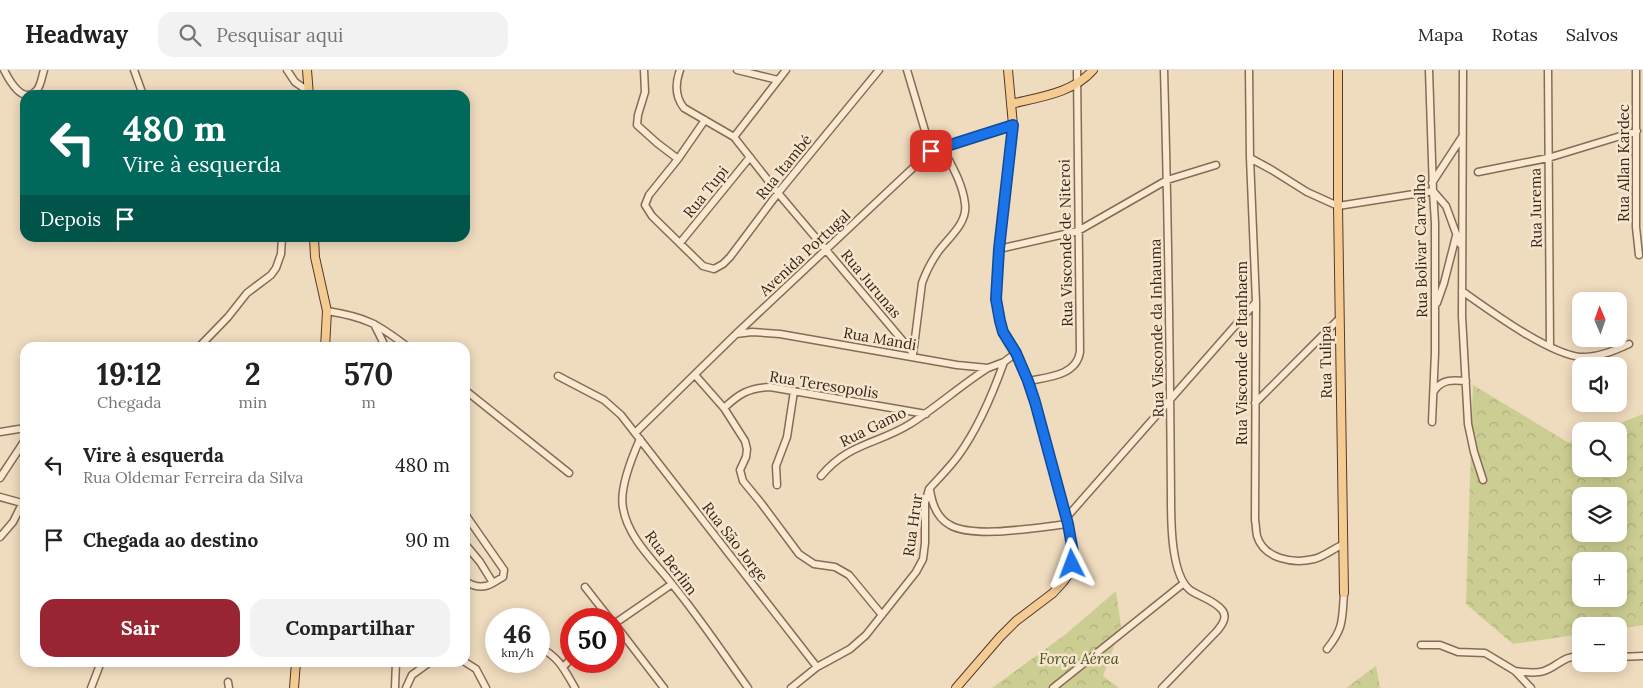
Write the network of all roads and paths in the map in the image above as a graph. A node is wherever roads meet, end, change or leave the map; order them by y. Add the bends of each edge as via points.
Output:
1 (4, 70) edge
2 (44, 70) edge
3 (134, 70) edge
4 (287, 70) edge
5 (307, 70) edge
6 (644, 70) edge
7 (680, 70) edge
8 (737, 70) edge
9 (786, 70) edge
10 (879, 70) edge
11 (907, 70) edge
12 (1008, 70) edge
13 (1077, 70) edge
14 (1093, 70) edge
15 (1164, 70) edge
16 (1250, 70) edge
17 (1338, 70) edge
18 (1429, 70) edge
19 (1463, 70) edge
20 (1548, 70) edge
21 (1636, 70) edge
22 (778, 80) junction
23 (1077, 84) junction
24 (35, 90) edge
25 (141, 90) edge
26 (304, 90) edge
27 (308, 90) edge
28 (20, 92) edge
29 (1011, 104) junction
30 (705, 120) junction
31 (1013, 125) junction
32 (1637, 131) junction
33 (1462, 136) junction
34 (734, 137) junction
35 (942, 147) junction
36 (931, 151) junction
37 (750, 157) junction
38 (1250, 158) junction
39 (1548, 158) junction
40 (678, 159) junction
41 (1216, 165) dead end
42 (1478, 172) dead end
43 (1167, 180) junction
44 (1432, 184) junction
45 (1432, 192) junction
46 (778, 193) junction
47 (1640, 198) edge
48 (1338, 206) junction
49 (1078, 231) junction
50 (1456, 234) junction
51 (282, 242) edge
52 (314, 242) edge
53 (680, 243) junction
54 (1462, 248) junction
55 (999, 249) junction
56 (826, 250) junction
57 (1639, 255) dead end
58 (1462, 291) junction
59 (1256, 302) junction
60 (1435, 307) junction
61 (327, 311) junction
62 (1340, 319) junction
63 (374, 323) junction
64 (736, 334) junction
65 (204, 342) edge
66 (325, 342) edge
67 (383, 342) edge
68 (401, 342) edge
69 (1629, 344) dead end
70 (1550, 346) junction
71 (1016, 353) junction
72 (912, 355) junction
73 (1004, 362) junction
74 (988, 368) junction
75 (695, 375) junction
76 (558, 376) dead end
77 (1028, 381) junction
78 (1466, 381) junction
79 (794, 391) junction
80 (1433, 392) junction
81 (470, 394) edge
82 (1171, 397) junction
83 (1255, 403) junction
84 (724, 408) junction
85 (926, 414) junction
86 (1432, 422) dead end
87 (20, 429) edge
88 (0, 432) edge
89 (636, 432) junction
90 (640, 438) junction
91 (20, 448) edge
92 (569, 473) dead end
93 (821, 476) dead end
94 (0, 478) edge
95 (1483, 480) dead end
96 (776, 485) dead end
97 (930, 489) junction
98 (0, 497) edge
99 (20, 500) edge
100 (20, 509) edge
101 (470, 521) edge
102 (1067, 521) junction
103 (0, 537) edge
104 (1342, 545) junction
105 (470, 550) edge
106 (470, 583) edge
107 (493, 583) junction
108 (672, 584) junction
109 (1184, 584) junction
110 (585, 587) dead end
111 (1344, 593) joint
112 (602, 608) edge
113 (625, 614) edge
114 (882, 615) junction
115 (625, 638) edge
116 (1421, 645) dead end
117 (1327, 649) dead end
118 (550, 653) edge
119 (1643, 656) edge
120 (1572, 657) edge
121 (1627, 657) edge
122 (560, 664) edge
123 (470, 665) edge
124 (99, 667) edge
125 (296, 667) edge
126 (396, 667) edge
127 (423, 667) edge
128 (817, 667) junction
129 (1515, 671) junction
130 (566, 673) edge
131 (91, 688) edge
132 (294, 688) edge
133 (394, 688) edge
134 (406, 688) edge
135 (486, 688) edge
136 (575, 688) edge
137 (664, 688) edge
138 (748, 688) edge
139 (792, 688) edge
140 (956, 688) edge
141 (1053, 688) edge
142 (1162, 688) edge
143 (1531, 688) edge

1 - 28 street
2 - 24 street
3 - 25 street
4 - 26 street
5 - 27 main road
6 - 40 street via 645,92 637,125
7 - 30 street via 676,91 679,101 684,108
8 - 22 street
9 - 22 street
10 - 46 street, Rua Itambé
11 - 36 street
12 - 29 main road
13 - 23 street, Rua Visconde de Niteroi
14 - 23 main road
15 - 43 street, Rua Visconde da Inhauma
16 - 38 street, Rua Visconde de Itanhaem
17 - 48 main road, Rua Tulipa
18 - 44 street, Rua Bolivar Carvalho
19 - 33 street
20 - 39 street, Rua Jurema
21 - 32 street, Rua Allan Kardec
22 - 34 street
23 - 29 main road
23 - 49 street, Rua Visconde de Niteroi
29 - 31 main road
30 - 34 street
30 - 40 street
31 - 35 street
31 - 55 main road
32 - 39 street
32 - 47 street, Rua Allan Kardec
33 - 44 street
33 - 54 street
34 - 37 street, Rua Jurunas
35 - 36 street
35 - 72 street via 963,194 965,214 932,260 924,278
36 - 56 street, Avenida Portugal
37 - 46 street, Rua Jurunas
37 - 53 street, Rua Tupi
38 - 48 street
38 - 59 street, Rua Visconde de Itanhaem
39 - 42 street
39 - 70 street, Rua Jurema
40 - 53 street via 649,195 645,205
41 - 43 street
43 - 49 street
43 - 82 street, Rua Visconde da Inhauma
44 - 45 street, Rua Bolivar Carvalho
45 - 48 street
45 - 50 street via 1446,206
45 - 60 street, Rua Bolivar Carvalho
46 - 53 street, Rua Itambé via 730,258 714,269 703,266
46 - 56 street, Rua Jurunas
47 - 57 street, Rua Allan Kardec via 1636,227
48 - 62 main road, Rua Tulipa
49 - 55 street
49 - 77 street, Rua Visconde de Niteroi via 1079,359 1066,372
50 - 54 street
50 - 60 street
51 - 65 street via 281,254 271,275 247,293
52 - 61 main road
54 - 58 street
55 - 71 main road via 996,299 1003,332
56 - 64 street, Avenida Portugal
56 - 72 street, Rua Jurunas
58 - 70 street via 1510,324
58 - 78 street
59 - 82 street
59 - 83 street, Rua Visconde de Itanhaem
60 - 80 street, Rua Bolivar Carvalho
61 - 63 street
61 - 66 main road
62 - 83 street
62 - 104 main road, Rua Tulipa
63 - 67 street
63 - 68 street
64 - 72 street, Rua Mandi via 780,334
64 - 75 street, Avenida Portugal
69 - 70 street via 1580,357
71 - 73 street, Rua Mandi
71 - 77 main road
72 - 74 street, Rua Mandi
73 - 74 street, Rua Mandi
73 - 97 street, Rua Hrur via 972,434
74 - 85 street, Rua Gamo
75 - 84 street
75 - 89 street, Avenida Portugal
76 - 89 street, Rua São Jorge via 604,400
77 - 102 main road
78 - 80 street via 1444,381
78 - 95 street via 1468,424
79 - 84 street, Rua Teresopolis via 770,387 749,390
79 - 85 street, Rua Teresopolis
79 - 96 street via 787,437 776,466
80 - 86 street, Rua Bolivar Carvalho
81 - 92 street
82 - 102 street
82 - 109 street, Rua Visconde da Inhauma via 1172,533
83 - 104 street, Rua Visconde de Itanhaem via 1257,537 1281,560 1296,562 1315,559
84 - 114 street via 747,449 740,470 746,485 799,554 814,564 836,567 849,575
85 - 93 street, Rua Gamo via 893,433 850,450
87 - 88 street
89 - 90 street, Rua São Jorge
90 - 108 street, Rua Berlim via 624,485 622,506 627,523 639,543
90 - 128 street, Rua São Jorge
91 - 94 street
97 - 102 street via 935,511 949,525 968,532
97 - 114 street, Rua Hrur via 925,503 923,558
98 - 99 street
100 - 103 street
101 - 107 street via 504,570 503,577
102 - 140 main road via 1073,552 1068,575 1053,593 1000,637
104 - 111 main road, Rua Tulipa
105 - 107 street
106 - 107 street via 487,587
108 - 113 street
108 - 138 street, Rua Berlim
109 - 141 street
109 - 142 street via 1222,610 1224,620
110 - 112 street
111 - 117 street, Rua Tulipa via 1340,630
114 - 128 street, Rua Hrur via 850,649
115 - 137 street
116 - 129 street via 1485,653
118 - 122 street
119 - 121 street
120 - 129 street via 1544,671
123 - 135 street via 476,669
124 - 131 street
125 - 132 main road
126 - 133 street
127 - 134 street via 412,675
128 - 139 street, Rua Hrur
129 - 143 street
130 - 136 street

